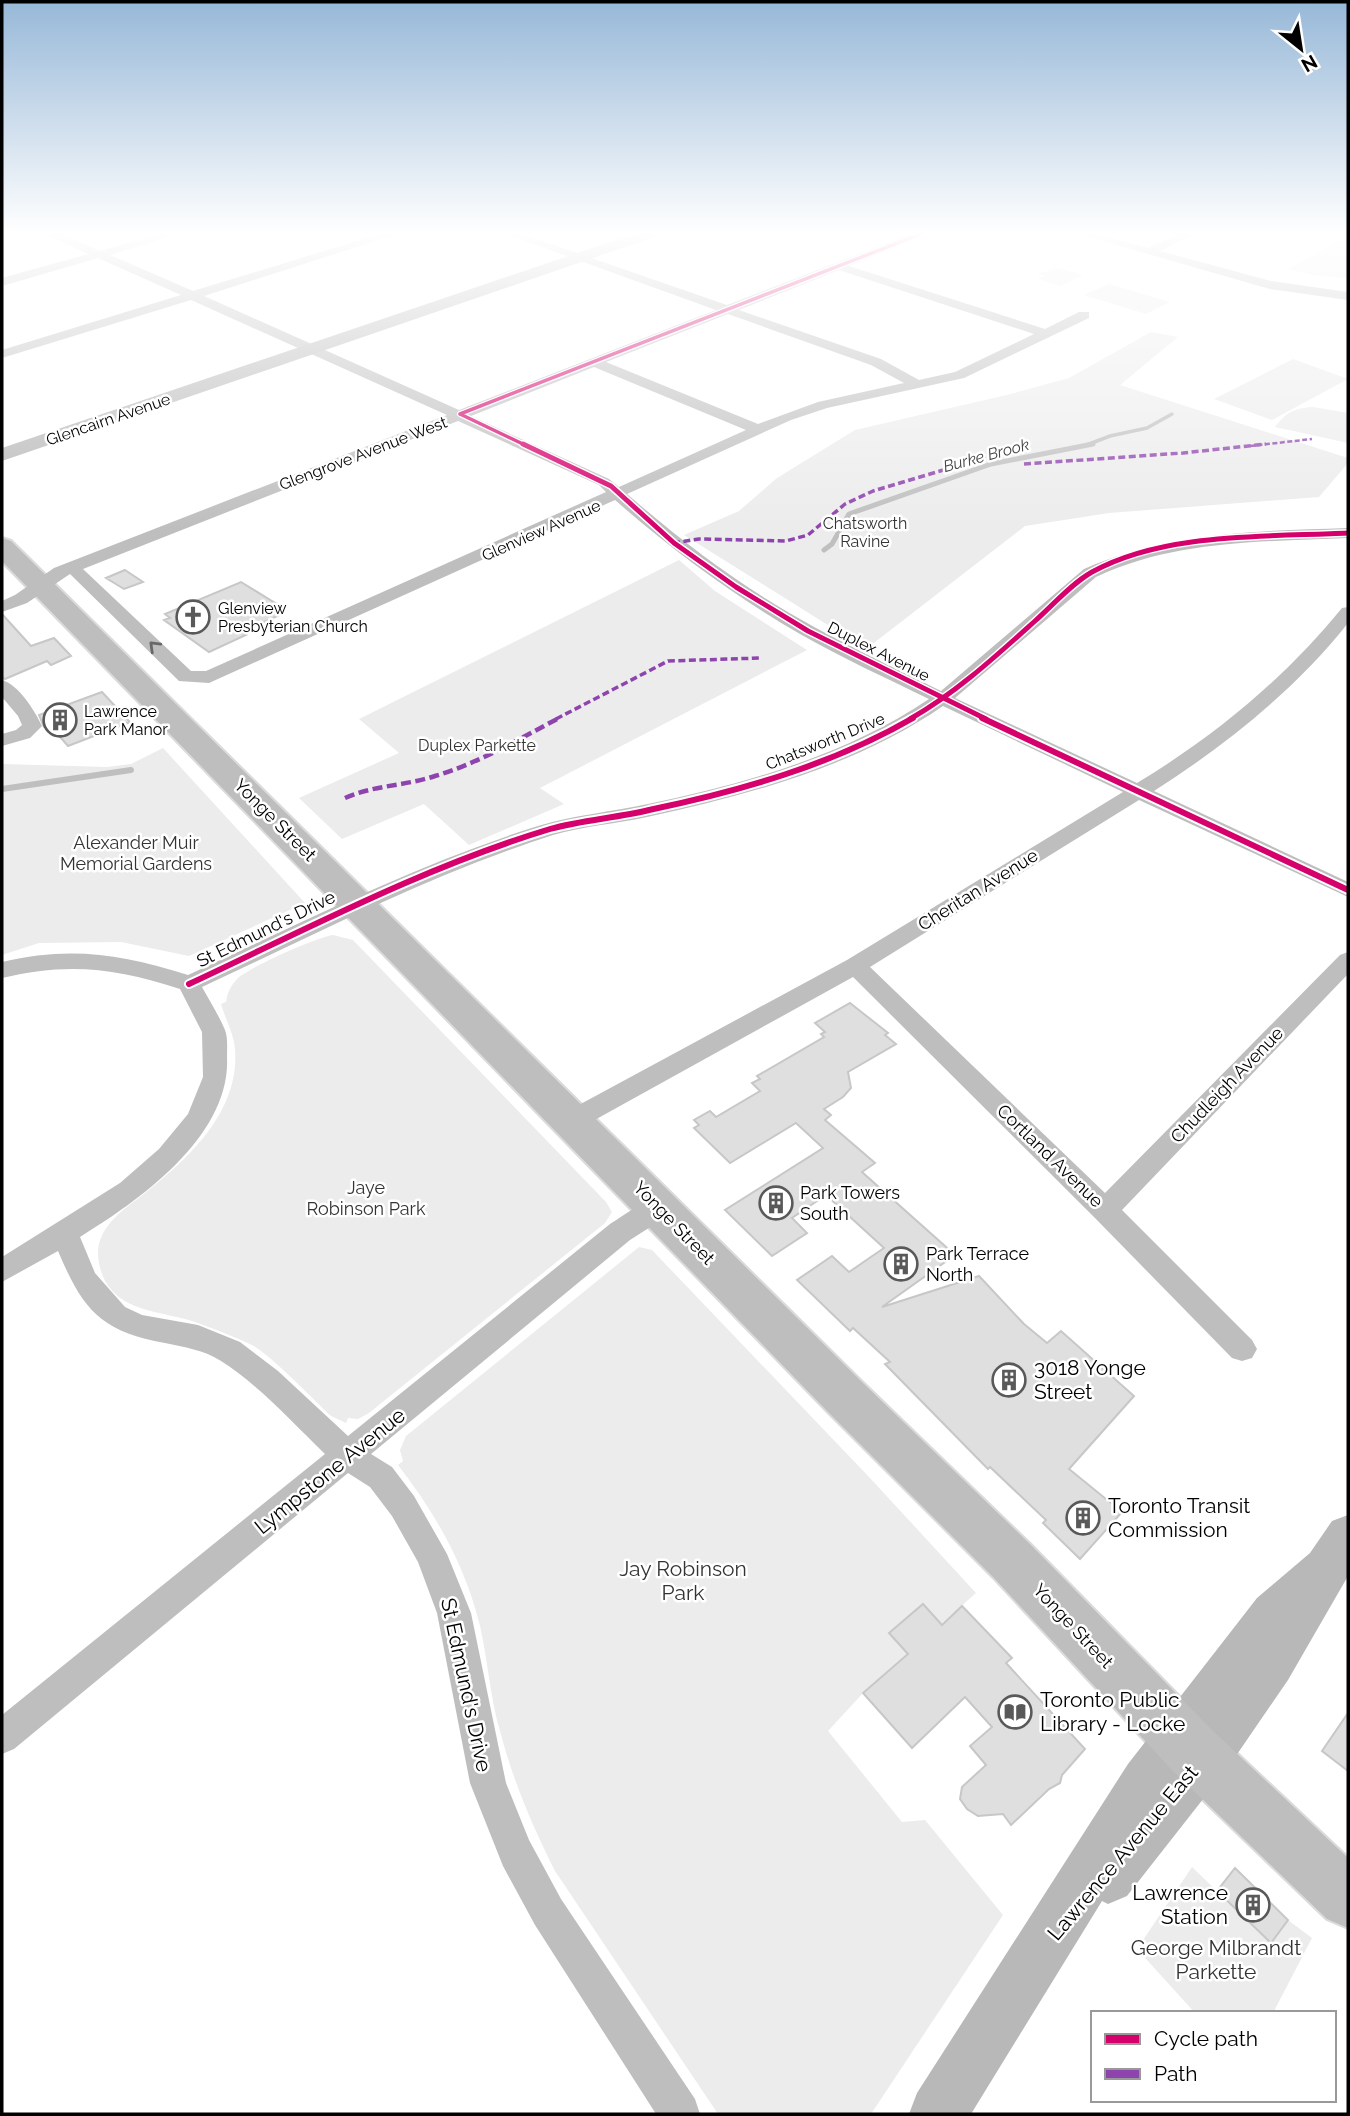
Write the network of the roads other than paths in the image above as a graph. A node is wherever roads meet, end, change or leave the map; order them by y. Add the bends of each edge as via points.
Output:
1 (74, 332) edge
2 (277, 332) edge
3 (362, 332) edge
4 (671, 332) edge
5 (789, 332) edge
6 (1041, 332) edge
7 (1045, 333) joint
8 (314, 348) junction
9 (2, 354) edge
10 (593, 362) junction
11 (918, 385) junction
12 (460, 414) junction
13 (759, 430) junction
14 (2, 455) edge
15 (620, 494) junction
16 (1348, 533) edge
17 (2, 546) edge
18 (72, 567) junction
19 (41, 585) junction
20 (2, 607) edge
21 (1348, 612) edge
22 (2, 686) edge
23 (942, 698) junction
24 (2, 740) edge
25 (1138, 791) junction
26 (1348, 890) edge
27 (356, 903) junction
28 (1348, 960) edge
29 (855, 966) junction
30 (2, 970) edge
31 (189, 984) junction
32 (573, 1120) junction
33 (660, 1208) junction
34 (1105, 1210) junction
35 (64, 1232) junction
36 (2, 1271) edge
37 (1242, 1349) dead end
38 (348, 1456) junction
39 (1336, 1553) edge
40 (2, 1737) edge
41 (1191, 1749) junction
42 (1348, 1898) edge
43 (680, 2114) edge
44 (938, 2114) edge

1 - 9 street
2 - 8 street, Duplex Avenue
3 - 8 street, Glencairn Avenue
4 - 10 street, Glengrove Avenue West
5 - 11 street via 885,365
6 - 7 street
7 - 11 street, Glenview Avenue via 973,369
8 - 12 street, Duplex Avenue
8 - 14 street, Glencairn Avenue
10 - 12 street, Glengrove Avenue West
10 - 13 street
11 - 13 street, Glenview Avenue via 811,409
12 - 15 street, Duplex Avenue via 604,482
12 - 18 street, Glengrove Avenue West
13 - 15 street, Glenview Avenue
15 -> 18 street, Glenview Avenue via 209,677 186,677
15 - 23 street, Duplex Avenue via 674,543 736,587 808,631
16 - 23 street, Chatsworth Drive via 1174,545 1112,561 1090,573
17 - 19 main road, Yonge Street
18 - 19 street, Glengrove Avenue West
19 - 20 street, Glengrove Avenue West
19 - 27 main road, Yonge Street
21 - 25 street, Cheritan Avenue via 1289,678 1254,709
22 - 24 street via 32,726 15,738
23 - 25 street, Duplex Avenue
23 - 27 street, Chatsworth Drive via 892,729 785,774 686,802 551,829
25 - 26 street, Duplex Avenue
25 - 29 street, Cheritan Avenue
27 - 31 street, St Edmund's Drive
27 - 32 main road, Yonge Street
28 - 34 street, Chudleigh Avenue
29 - 32 street, Cheritan Avenue
29 - 34 street, Cortland Avenue
30 - 31 street via 35,962 90,959 139,967
31 - 35 street, St Edmund's Drive via 202,1001 218,1041 217,1076 199,1121 162,1163
32 - 33 main road, Yonge Street
33 - 38 street, Lympstone Avenue via 620,1233
33 - 41 main road, Yonge Street via 1012,1561
34 - 37 street, Cortland Avenue
35 - 36 street
35 - 38 street, St Edmund's Drive via 84,1279 115,1315 126,1322 198,1337 230,1351 268,1380
38 - 40 street, Lympstone Avenue
38 - 43 street, St Edmund's Drive via 381,1477 431,1554 463,1648 488,1783 516,1853 548,1912
39 - 41 street, Lawrence Avenue East via 1243,1705
41 - 42 main road, Yonge Street
41 - 44 street, Lawrence Avenue East via 1107,1878 1044,1947

